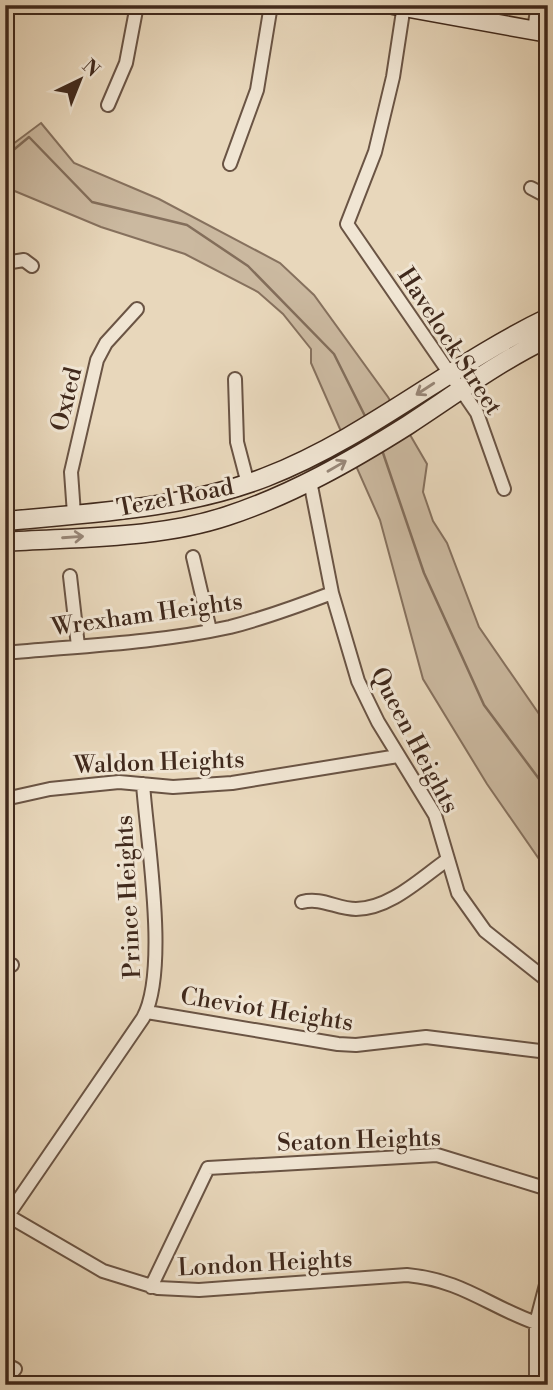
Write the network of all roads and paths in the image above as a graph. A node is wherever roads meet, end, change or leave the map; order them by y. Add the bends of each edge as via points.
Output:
1 (137, 5) edge
2 (271, 5) edge
3 (538, 5) edge
4 (400, 6) edge
5 (541, 31) edge
6 (108, 105) dead end
7 (230, 164) dead end
8 (531, 188) dead end
9 (548, 197) edge
10 (5, 262) edge
11 (32, 266) dead end
12 (137, 309) dead end
13 (548, 318) edge
14 (548, 338) edge
15 (449, 373) junction
16 (235, 379) dead end
17 (460, 389) junction
18 (370, 423) junction
19 (380, 442) junction
20 (310, 481) junction
21 (248, 484) junction
22 (504, 489) dead end
23 (74, 514) junction
24 (5, 522) edge
25 (5, 542) edge
26 (193, 558) dead end
27 (70, 576) dead end
28 (332, 593) junction
29 (211, 630) junction
30 (78, 646) junction
31 (5, 653) edge
32 (398, 756) junction
33 (143, 784) junction
34 (5, 799) edge
35 (447, 860) junction
36 (302, 902) dead end
37 (548, 981) edge
38 (147, 1012) junction
39 (548, 1052) edge
40 (548, 1189) edge
41 (7, 1214) edge
42 (548, 1278) edge
43 (151, 1287) junction
44 (536, 1323) junction
45 (10, 1366) edge
46 (5, 1381) edge
47 (536, 1385) edge

1 - 6 street via 126,63
2 - 7 street via 257,90
3 - 5 street
4 - 5 main road
4 - 15 street, Havelock Street via 393,77 375,152 347,224
8 - 9 street
10 - 11 street via 24,260
12 - 23 street, Oxted via 97,360 71,472
13 - 15 main road, Tezel Road
14 - 17 main road, Tezel Road
15 - 17 street, Havelock Street
15 -> 18 main road, Tezel Road
16 - 21 street via 237,442
17 - 19 main road, Tezel Road
17 - 22 street, Havelock Street via 482,423
18 - 19 street
18 - 21 main road, Tezel Road via 302,461
20 -> 19 main road, Tezel Road
25 -> 20 main road, Tezel Road via 140,532 225,517
20 - 28 street, Queen Heights
21 - 23 main road, Tezel Road via 214,495
23 - 24 main road, Tezel Road
26 - 29 street
27 - 30 street
28 - 29 street, Wrexham Heights via 284,612
28 - 32 street, Queen Heights via 358,681
29 - 30 street, Wrexham Heights
30 - 31 street, Wrexham Heights
32 - 33 street, Waldon Heights via 221,785
32 - 35 street, Queen Heights via 435,815
33 - 34 street, Waldon Heights via 74,786
33 - 38 street, Prince Heights via 156,955
35 - 36 street via 374,907
35 - 37 street, Queen Heights via 458,893 475,919 496,942
38 - 39 street, Cheviot Heights via 338,1044 426,1037
38 - 41 street, Prince Heights
40 - 43 street, Seaton Heights via 437,1155 208,1168
41 - 43 street, London Heights via 103,1271
42 - 44 street
43 - 44 street, London Heights via 199,1290 416,1276 460,1286
44 - 47 street
45 - 46 street

